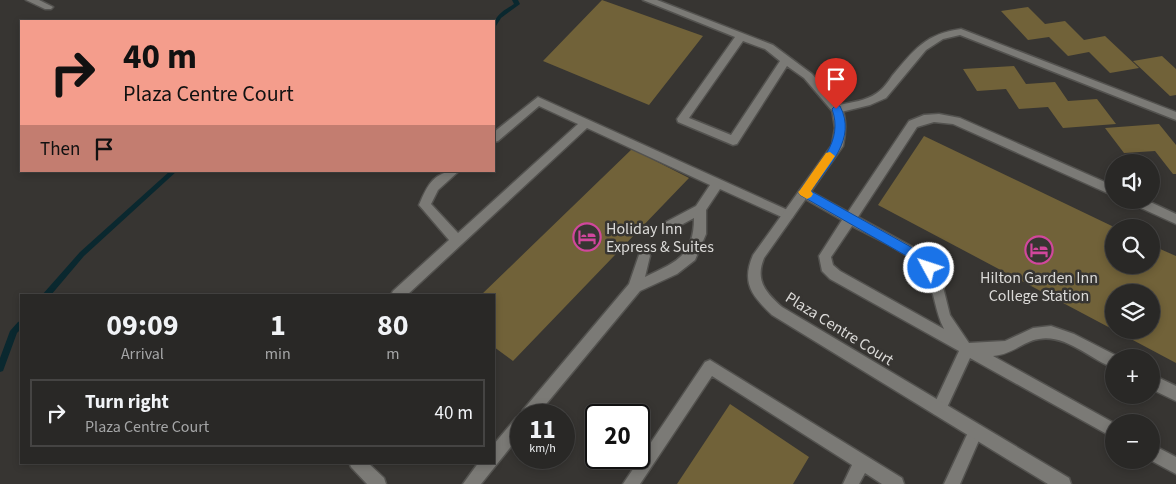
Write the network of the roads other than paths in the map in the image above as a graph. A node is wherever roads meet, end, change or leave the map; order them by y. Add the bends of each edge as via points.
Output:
1 (31, 0) edge
2 (648, 0) edge
3 (48, 7) dead end
4 (742, 36) junction
5 (786, 60) junction
6 (836, 109) junction
7 (1176, 116) edge
8 (586, 123) junction
9 (495, 137) edge
10 (452, 172) edge
11 (718, 183) junction
12 (1105, 187) edge
13 (804, 192) junction
14 (1154, 209) edge
15 (700, 210) junction
16 (788, 215) junction
17 (850, 219) junction
18 (1176, 219) edge
19 (668, 227) dead end
20 (458, 241) junction
21 (644, 256) dead end
22 (635, 287) junction
23 (399, 294) edge
24 (967, 349) junction
25 (1105, 357) edge
26 (1160, 386) edge
27 (1176, 394) edge
28 (537, 404) edge
29 (939, 409) junction
30 (1105, 426) edge
31 (976, 431) junction
32 (510, 436) edge
33 (495, 455) edge
34 (1160, 457) edge
35 (862, 462) junction
36 (358, 464) edge
37 (487, 464) edge
38 (1176, 466) edge
39 (378, 484) edge
40 (471, 484) edge
41 (631, 484) edge
42 (851, 484) edge
43 (896, 484) edge
44 (952, 484) edge
45 (1063, 484) edge

1 - 3 street
2 - 4 street
4 - 5 street
4 - 5 street via 682,118 733,141
5 - 6 street via 808,76
6 - 7 street via 871,101 882,95 924,45 936,37 961,32
6 - 13 street, Plaza Centre Court via 841,122 837,146
8 - 9 street via 538,101
8 - 11 street
8 - 20 street
10 - 20 street via 433,187 425,205
11 - 15 street
11 - 16 street
12 - 17 street via 956,121 929,117 913,124
13 - 16 street, Plaza Centre Court
13 - 17 street
14 - 18 street
15 - 19 street
15 - 22 street via 700,234 690,256 672,270
16 - 29 street, Plaza Centre Court via 752,269 754,284 762,298 777,311
17 - 24 street via 914,254 929,268 944,316
17 - 24 street via 825,256 827,267 835,276
20 - 23 street
21 - 22 street
22 - 28 street
24 - 25 street via 1009,346 1042,332 1063,336
24 - 29 street
24 - 30 street
26 - 27 street
29 - 31 street, Plaza Centre Court
31 - 44 street
31 - 45 street, Plaza Centre Court
32 - 33 street
34 - 38 street
35 - 41 street via 710,367
35 - 42 street
35 - 43 street
36 - 39 street
37 - 40 street

